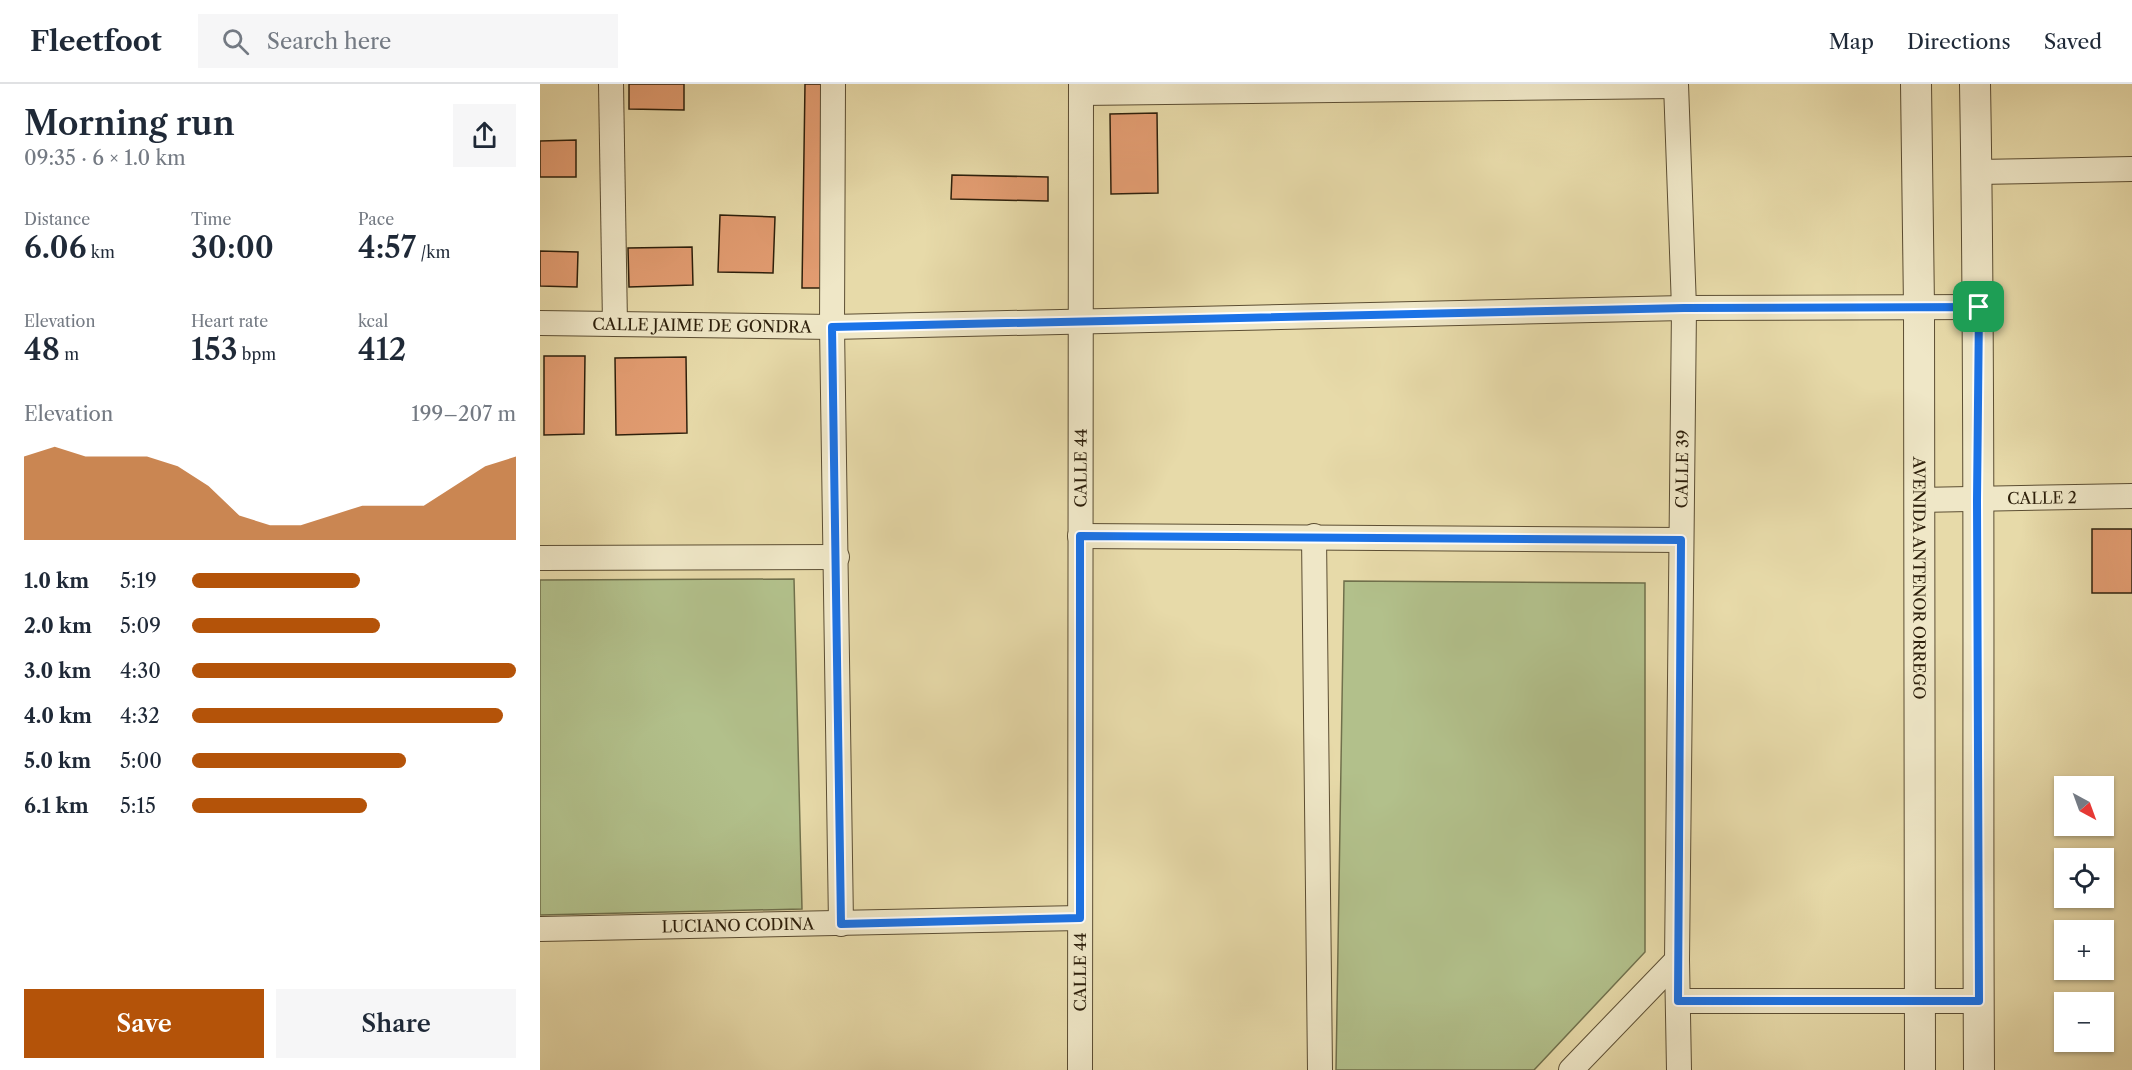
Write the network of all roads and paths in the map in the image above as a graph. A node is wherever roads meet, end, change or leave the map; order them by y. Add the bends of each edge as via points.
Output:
1 (611, 84) edge
2 (833, 84) edge
3 (1916, 84) edge
4 (1975, 84) edge
5 (1676, 85) edge
6 (1081, 88) edge
7 (1302, 88) edge
8 (2132, 169) edge
9 (1977, 172) junction
10 (1919, 307) junction
11 (1979, 307) junction
12 (1684, 308) junction
13 (1081, 320) junction
14 (540, 323) edge
15 (615, 324) junction
16 (832, 327) junction
17 (2132, 496) edge
18 (1918, 500) junction
19 (1977, 500) junction
20 (1080, 536) junction
21 (1314, 536) junction
22 (1681, 540) junction
23 (837, 556) junction
24 (540, 558) edge
25 (1080, 918) junction
26 (841, 924) junction
27 (540, 929) edge
28 (1677, 960) junction
29 (1919, 1000) junction
30 (1678, 1001) junction
31 (1979, 1001) junction
32 (1080, 1070) edge
33 (1320, 1070) edge
34 (1571, 1070) edge
35 (1679, 1070) edge
36 (1920, 1070) edge
37 (1979, 1070) edge

1 - 15 street
2 - 16 street
3 - 10 street, AVENIDA ANTENOR ORREGO
4 - 9 street
5 - 7 street
5 - 12 street, CALLE 39
6 - 7 street
6 - 13 street, CALLE 44
8 - 9 street
9 - 11 street
10 - 11 street, CALLE JAIME DE GONDRA
10 - 12 street, CALLE JAIME DE GONDRA
10 - 18 street, AVENIDA ANTENOR ORREGO
11 - 19 street
12 - 13 street, CALLE JAIME DE GONDRA
12 - 22 street, CALLE 39
13 - 16 street, CALLE JAIME DE GONDRA
13 - 20 street, CALLE 44
14 - 15 street, CALLE JAIME DE GONDRA
15 - 16 street, CALLE JAIME DE GONDRA
16 - 23 street
17 - 19 street, CALLE 2
18 - 19 street, CALLE 2
18 - 29 street, AVENIDA ANTENOR ORREGO
19 - 31 street
20 - 21 street
20 - 25 street, CALLE 44
21 - 22 street
21 - 33 street
22 - 28 street, CALLE 39
23 - 24 street
23 - 26 street
25 - 26 street, LUCIANO CODINA
25 - 32 street, CALLE 44
26 - 27 street, LUCIANO CODINA
28 - 30 street, CALLE 39
28 - 34 street
29 - 30 street
29 - 31 street
29 - 36 street, AVENIDA ANTENOR ORREGO
30 - 35 street, CALLE 39
31 - 37 street

